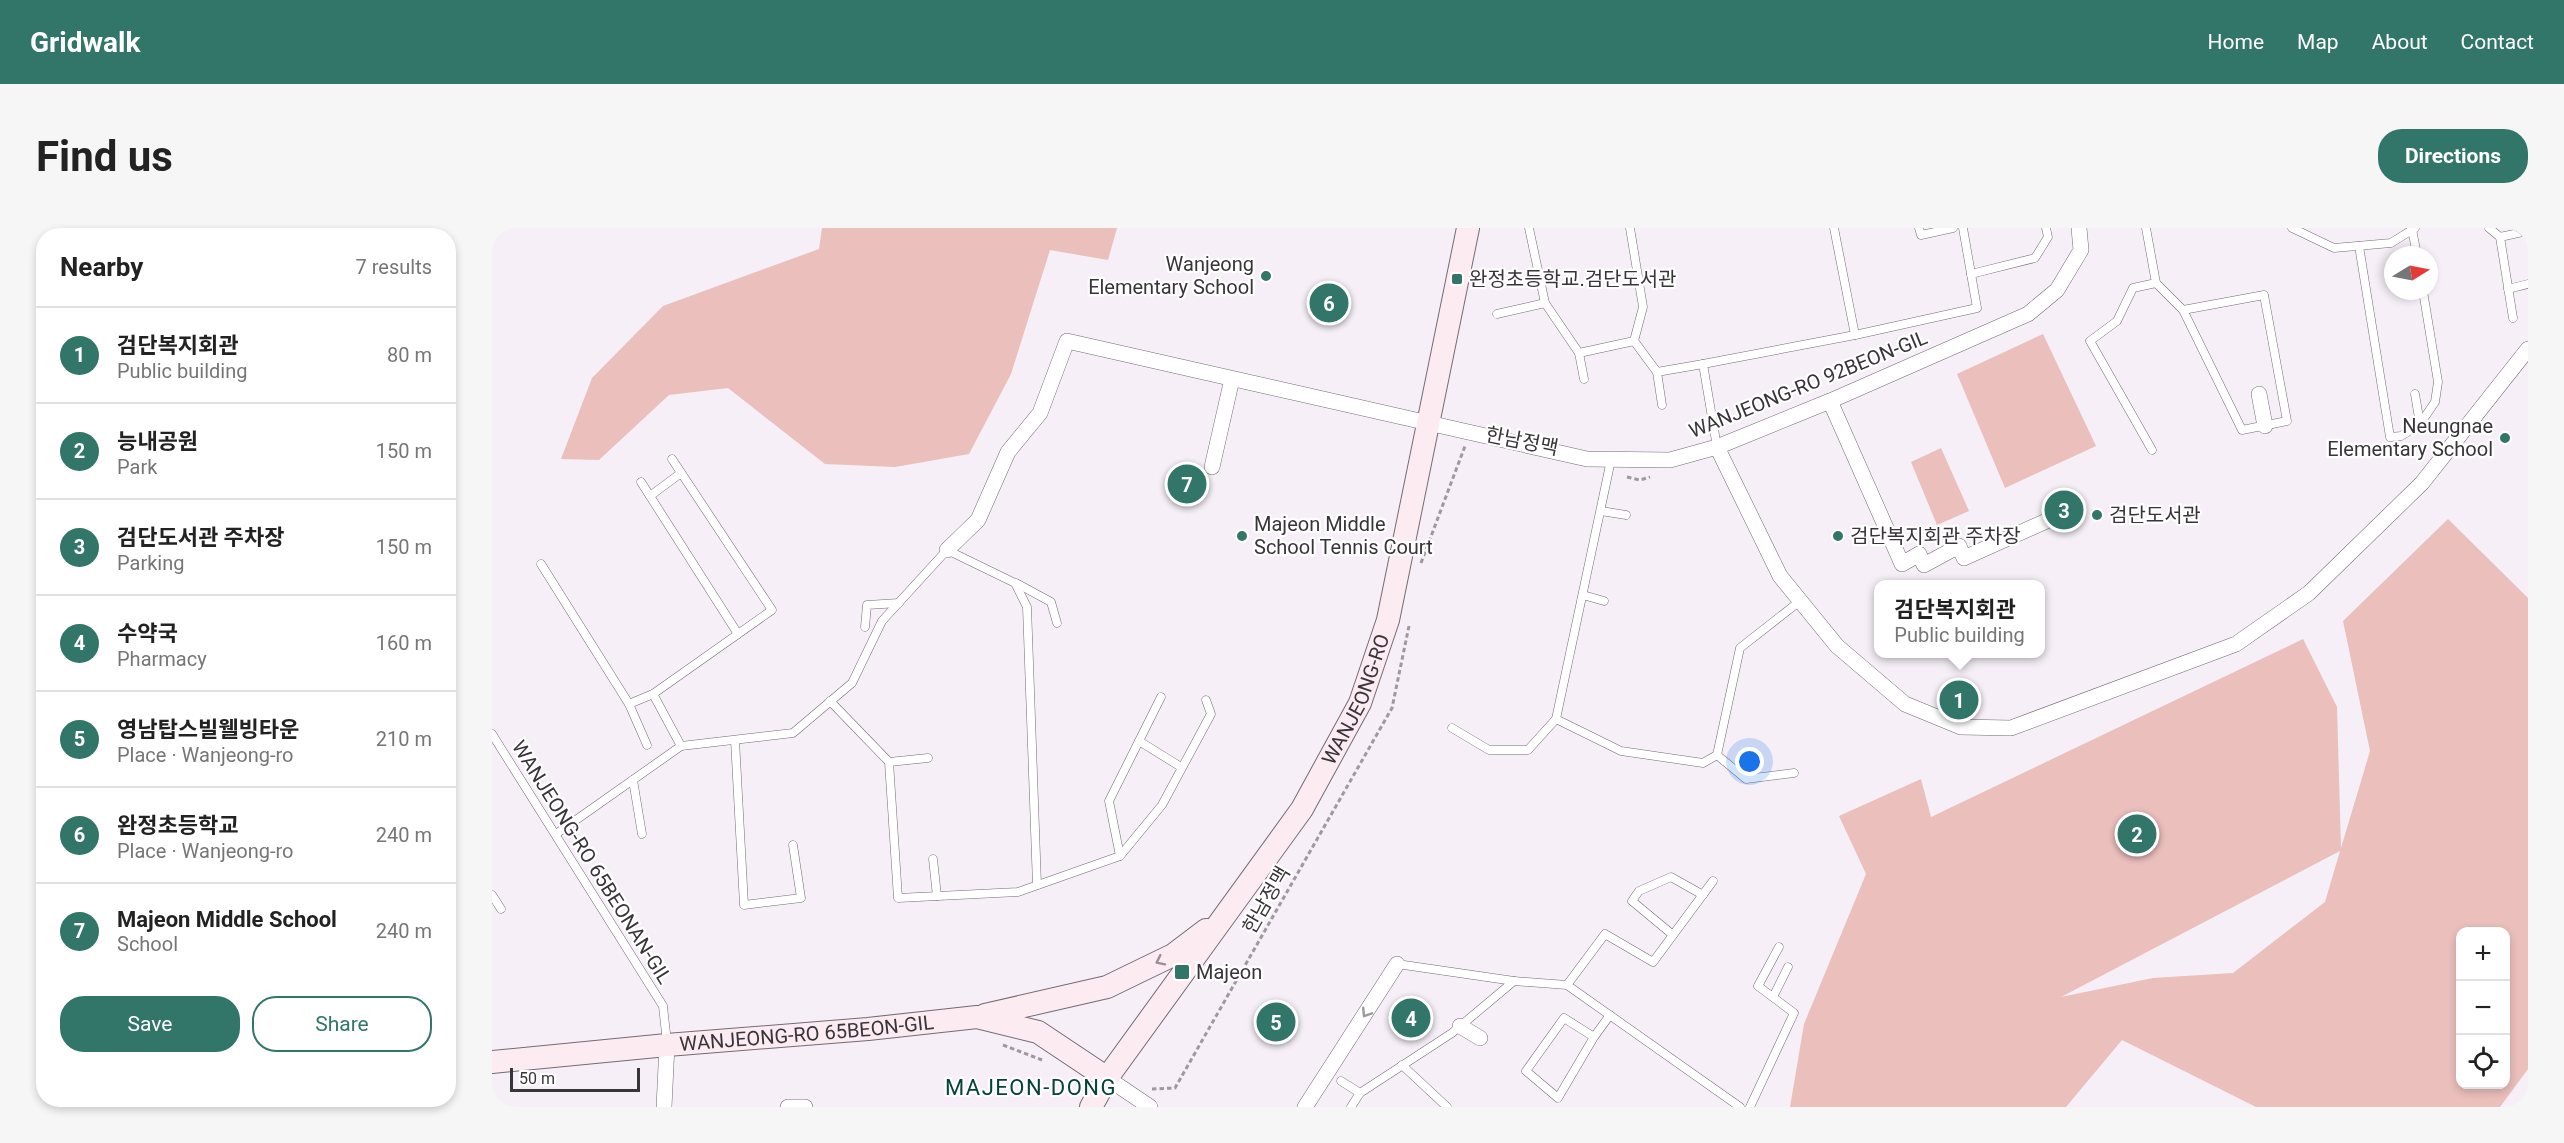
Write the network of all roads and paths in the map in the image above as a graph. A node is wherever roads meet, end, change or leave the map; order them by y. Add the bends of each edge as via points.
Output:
1 (1468, 228) edge
2 (1529, 228) edge
3 (1630, 228) edge
4 (1834, 228) edge
5 (1919, 228) edge
6 (1953, 228) edge
7 (1963, 228) edge
8 (2046, 228) edge
9 (2079, 228) edge
10 (2146, 228) edge
11 (2489, 228) edge
12 (2296, 229) edge
13 (2414, 229) edge
14 (2528, 231) edge
15 (2500, 237) junction
16 (2359, 246) junction
17 (2416, 246) edge
18 (1971, 274) junction
19 (2156, 283) junction
20 (2528, 284) edge
21 (2508, 289) junction
22 (2424, 300) edge
23 (1545, 303) junction
24 (2183, 310) junction
25 (1497, 314) dead end
26 (2513, 318) dead end
27 (1855, 335) junction
28 (1634, 341) junction
29 (2528, 349) edge
30 (1579, 353) junction
31 (1703, 364) junction
32 (1657, 372) junction
33 (1232, 379) junction
34 (1584, 379) dead end
35 (2259, 394) dead end
36 (2415, 394) dead end
37 (1830, 401) junction
38 (1662, 405) dead end
39 (2420, 424) junction
40 (1429, 425) junction
41 (2265, 426) junction
42 (1466, 445) dead end
43 (1717, 447) junction
44 (2152, 450) dead end
45 (672, 459) dead end
46 (1212, 467) dead end
47 (1610, 467) junction
48 (681, 473) junction
49 (1650, 477) dead end
50 (641, 482) dead end
51 (650, 496) junction
52 (1601, 511) junction
53 (2062, 514) dead end
54 (1626, 515) dead end
55 (947, 550) junction
56 (541, 564) dead end
57 (1421, 564) dead end
58 (1015, 583) junction
59 (1583, 595) junction
60 (1604, 601) dead end
61 (1800, 602) junction
62 (899, 603) junction
63 (1410, 619) dead end
64 (1058, 623) dead end
65 (865, 627) dead end
66 (738, 634) junction
67 (653, 694) junction
68 (1161, 697) dead end
69 (1206, 700) dead end
70 (830, 701) junction
71 (629, 704) junction
72 (1556, 719) junction
73 (1452, 728) dead end
74 (492, 734) edge
75 (735, 740) junction
76 (1139, 741) junction
77 (647, 745) dead end
78 (681, 746) junction
79 (1716, 755) junction
80 (928, 758) dead end
81 (889, 762) junction
82 (1181, 767) junction
83 (1794, 773) dead end
84 (633, 780) junction
85 (556, 834) junction
86 (642, 834) dead end
87 (793, 845) dead end
88 (1120, 856) junction
89 (933, 859) dead end
90 (1713, 881) dead end
91 (1037, 885) junction
92 (492, 895) edge
93 (1703, 895) junction
94 (937, 896) junction
95 (501, 909) dead end
96 (1225, 916) junction
97 (1673, 935) junction
98 (1779, 947) dead end
99 (1397, 964) joint
100 (1788, 967) dead end
101 (1514, 981) junction
102 (1567, 985) junction
103 (1773, 997) junction
104 (1610, 1015) junction
105 (977, 1017) junction
106 (1460, 1026) junction
107 (1594, 1037) junction
108 (1480, 1038) dead end
109 (993, 1041) dead end
110 (667, 1045) junction
111 (1044, 1061) dead end
112 (492, 1062) edge
113 (1402, 1065) junction
114 (1341, 1081) dead end
115 (1116, 1084) junction
116 (1360, 1093) junction
117 (664, 1107) edge
118 (788, 1107) edge
119 (805, 1107) edge
120 (1090, 1107) edge
121 (1150, 1107) edge
122 (1305, 1107) edge
123 (1351, 1107) edge
124 (1447, 1107) edge
125 (1740, 1107) edge
126 (1750, 1107) edge

1 - 40 main road, WANJEONG-RO
2 - 23 lane
3 - 28 lane via 1643,307
4 - 27 lane
5 - 6 lane via 1921,235
7 - 18 lane
8 - 18 lane via 2048,237 2035,258
9 - 37 street, WANJEONG-RO 92BEON-GIL via 2081,250 2056,290 2028,314
10 - 19 lane
11 - 15 lane
12 - 16 lane via 2334,248
13 - 16 lane via 2391,243
13 - 17 lane
14 - 15 lane
15 - 21 lane
16 - 39 lane via 2390,437 2401,436
18 - 27 lane via 1977,308
19 - 24 lane
19 - 44 lane via 2133,288 2117,321 2090,341
20 - 21 lane
21 - 26 lane
22 - 39 lane via 2438,382 2435,402
23 - 25 lane
23 - 30 lane
24 - 41 lane via 2242,430
24 - 41 lane via 2264,295 2287,421
27 - 31 lane
28 - 30 lane
28 - 32 lane
29 - 61 street via 2422,483 2309,593 2236,644 2011,728 1961,727 1905,705 1837,646
30 - 34 lane
31 - 32 lane
31 - 43 lane
32 - 38 lane
33 - 40 street, WANJEONG-RO 92BEON-GIL
33 - 46 street
33 - 55 street, WANJEONG-RO 92BEON-GIL via 1067,341 1040,413 1008,452 978,520
35 - 41 street
36 - 39 lane
37 - 43 street, WANJEONG-RO 92BEON-GIL
37 - 53 street via 1902,564 1919,554 1924,565 1959,546 1964,558
40 - 47 street, WANJEONG-RO 92BEON-GIL
40 - 96 main road, WANJEONG-RO via 1388,620 1360,703 1302,809
42 - 57 path, 한남정맥
43 - 47 street, WANJEONG-RO 92BEON-GIL via 1670,460
43 - 61 street via 1780,576
45 - 48 lane
47 - 49 path via 1640,480
47 - 52 lane
48 - 51 lane
48 - 66 lane via 772,610
50 - 51 lane
51 - 66 lane
52 - 54 lane
52 - 59 lane
55 - 58 lane
55 - 62 lane
56 - 71 lane
58 - 64 lane via 1051,602
58 - 91 lane via 1027,607
59 - 60 lane
59 - 72 lane
61 - 79 lane via 1740,648
62 - 65 lane via 867,605
62 - 70 lane via 882,621 852,683
63 - 115 path, 한남정맥 via 1392,708 1175,1088
66 - 67 lane
67 - 71 lane
67 - 78 lane
68 - 76 lane
69 - 82 lane via 1211,714
70 - 75 lane via 793,733
70 - 81 lane
71 - 77 lane
72 - 73 lane via 1528,750 1489,750
72 - 79 lane via 1621,751 1703,763
74 - 85 lane, WANJEONG-RO 65BEONAN-GIL
75 - 78 lane
75 - 87 lane via 744,905 801,898
76 - 82 lane
76 - 88 lane via 1109,801
78 - 84 lane
79 - 83 lane via 1746,779
80 - 81 lane
81 - 94 lane via 898,898
82 - 88 lane via 1162,805
84 - 85 lane
84 - 86 lane
85 - 110 lane, WANJEONG-RO 65BEONAN-GIL via 663,1006
88 - 91 lane
89 - 94 lane
90 - 93 lane
91 - 94 lane via 1018,892
92 - 95 lane
93 - 97 lane
93 - 97 lane via 1671,877 1639,891 1632,901
96 -> 105 main road via 1173,955 1107,987
96 - 115 main road, WANJEONG-RO
97 - 102 lane via 1653,962 1605,934
98 - 103 lane via 1758,986
99 - 101 lane
99 -> 122 street
100 - 103 lane
101 - 102 lane
101 - 106 lane
102 - 104 lane
103 - 126 lane via 1794,1013
104 - 107 lane
104 - 125 lane
105 - 110 main road, WANJEONG-RO 65BEON-GIL
105 - 115 main road, WANJEONG-RO 65BEON-GIL via 1038,1032
106 - 108 street
106 - 113 lane
107 - 107 lane via 1564,1018 1526,1071 1558,1098
109 - 111 path
110 - 112 main road, WANJEONG-RO 65BEON-GIL
110 - 117 street
113 - 116 lane
113 - 124 lane
114 - 116 lane
115 - 120 main road, WANJEONG-RO
115 - 121 street
116 - 123 lane
118 - 119 street

